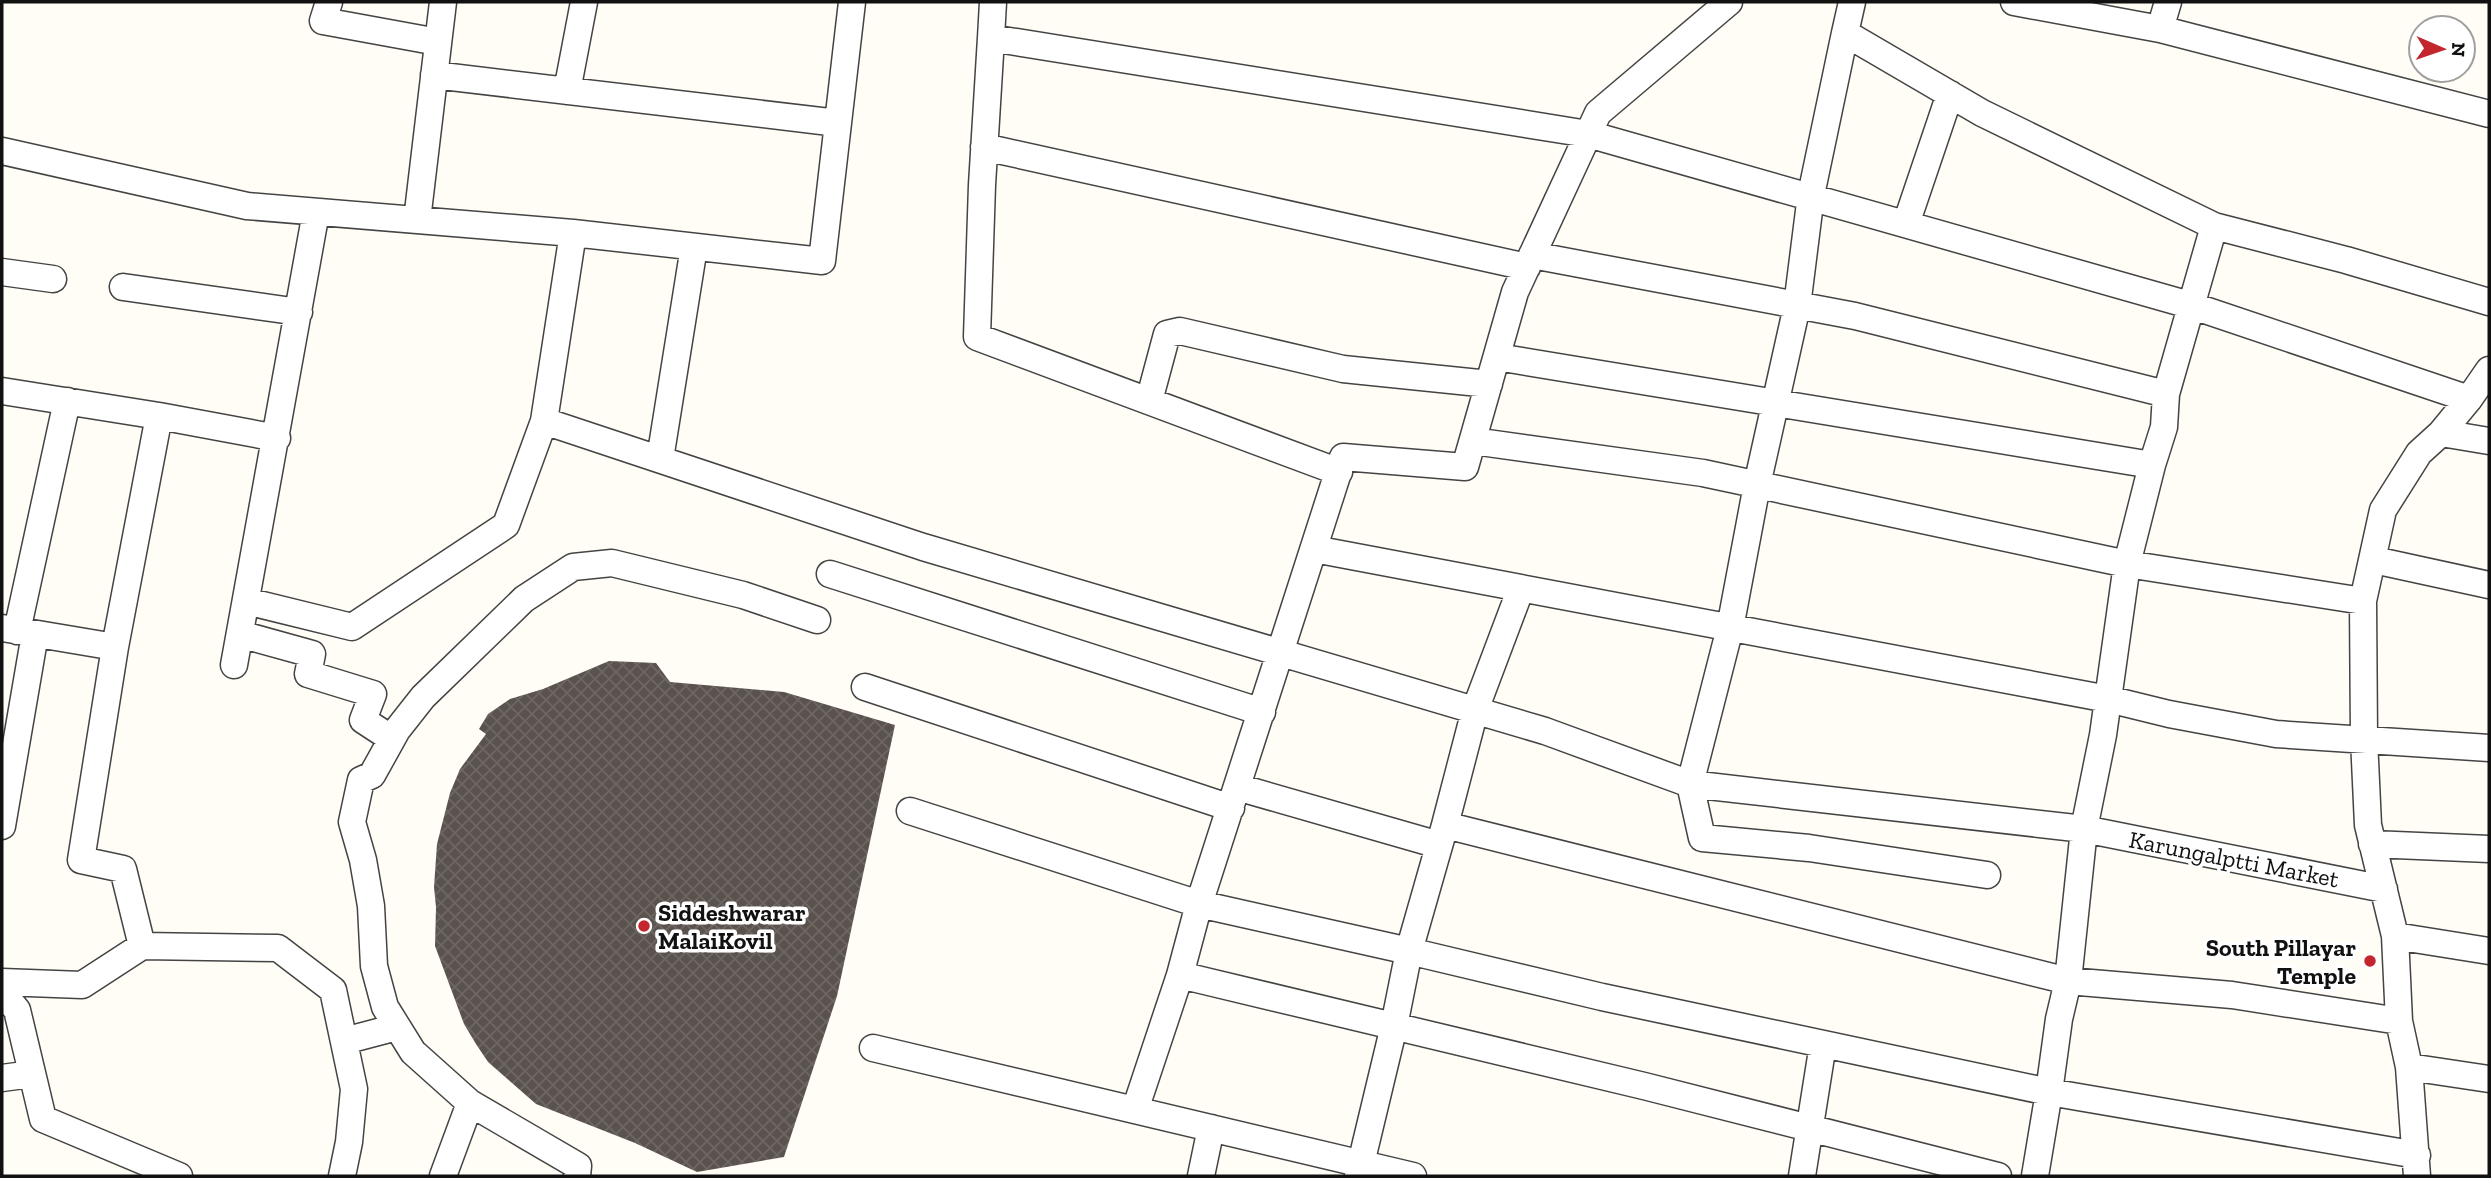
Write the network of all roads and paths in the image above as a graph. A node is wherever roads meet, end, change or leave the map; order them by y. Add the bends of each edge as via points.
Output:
1 (329, 2) edge
2 (443, 2) edge
3 (584, 2) edge
4 (852, 2) edge
5 (993, 2) edge
6 (1729, 2) edge
7 (1852, 2) edge
8 (2014, 2) edge
9 (2168, 2) edge
10 (2161, 29) junction
11 (1845, 33) junction
12 (991, 38) junction
13 (438, 42) junction
14 (434, 75) junction
15 (567, 91) junction
16 (1950, 94) junction
17 (2489, 114) edge
18 (838, 123) junction
19 (1588, 134) junction
20 (984, 147) junction
21 (2, 151) edge
22 (1811, 197) junction
23 (316, 212) junction
24 (417, 220) junction
25 (1906, 224) junction
26 (2214, 226) junction
27 (573, 233) junction
28 (694, 247) junction
29 (1530, 261) junction
30 (2, 272) edge
31 (54, 279) dead end
32 (123, 287) dead end
33 (2489, 302) edge
34 (1797, 306) junction
35 (2193, 306) junction
36 (299, 312) junction
37 (1496, 356) junction
38 (2489, 370) edge
39 (1489, 384) junction
40 (2, 391) edge
41 (2166, 394) junction
42 (2469, 399) junction
43 (67, 401) junction
44 (1149, 401) junction
45 (1775, 403) junction
46 (159, 416) junction
47 (544, 421) junction
48 (2441, 433) junction
49 (277, 438) junction
50 (1473, 441) junction
51 (2489, 441) edge
52 (660, 459) junction
53 (2152, 465) junction
54 (1339, 472) junction
55 (1757, 485) junction
56 (1314, 549) junction
57 (2374, 560) junction
58 (2127, 564) junction
59 (830, 574) dead end
60 (2489, 584) edge
61 (1521, 588) junction
62 (246, 601) junction
63 (2363, 601) junction
64 (817, 620) dead end
65 (1730, 628) junction
66 (18, 631) edge
67 (240, 634) junction
68 (115, 647) junction
69 (1281, 652) junction
70 (234, 666) dead end
71 (865, 687) dead end
72 (2108, 699) junction
73 (1475, 710) junction
74 (1262, 712) junction
75 (2364, 738) junction
76 (392, 739) junction
77 (2489, 748) edge
78 (1690, 784) junction
79 (1234, 797) junction
80 (910, 811) dead end
81 (2, 826) edge
82 (2084, 829) junction
83 (1442, 835) junction
84 (2372, 844) junction
85 (2489, 849) edge
86 (1987, 875) dead end
87 (2384, 889) junction
88 (1199, 904) junction
89 (2395, 936) junction
90 (142, 946) junction
91 (1409, 951) junction
92 (2489, 951) edge
93 (1181, 975) junction
94 (2068, 981) junction
95 (2, 982) edge
96 (2, 992) edge
97 (2399, 1021) junction
98 (1394, 1026) junction
99 (397, 1027) junction
100 (344, 1041) junction
101 (1823, 1044) junction
102 (873, 1048) dead end
103 (2409, 1067) junction
104 (32, 1074) junction
105 (2, 1078) edge
106 (2489, 1079) edge
107 (2049, 1093) junction
108 (470, 1103) junction
109 (1135, 1110) junction
110 (1211, 1128) junction
111 (1810, 1128) junction
112 (2417, 1166) edge
113 (1359, 1170) edge
114 (179, 1176) edge
115 (342, 1176) edge
116 (443, 1176) edge
117 (577, 1176) edge
118 (1201, 1176) edge
119 (1413, 1176) edge
120 (1802, 1176) edge
121 (1998, 1176) edge
122 (2035, 1176) edge

1 - 13 street via 323,21
2 - 13 street
3 - 15 street
4 - 18 street
5 - 12 street
6 - 19 street via 1598,113
7 - 11 street
8 - 10 street
9 - 10 street
10 - 17 street
11 - 16 street
11 - 22 street
12 - 19 street
12 - 20 street
13 - 14 street
14 - 15 street
14 - 24 street
15 - 18 street
16 - 25 street
16 - 26 street
18 - 28 street via 822,261
19 - 22 street
19 - 29 street
20 - 29 street
20 - 44 street via 977,337
21 - 23 street via 247,206
22 - 25 street
22 - 34 street
23 - 24 street
23 - 36 street
24 - 27 street
25 - 35 street
26 - 33 street
26 - 35 street
27 - 28 street
27 - 47 street
28 - 52 street
29 - 34 street
29 - 37 street via 1515,292
30 - 31 street
32 - 36 street
34 - 41 street via 1855,316
34 - 45 street
35 - 41 street
35 - 42 street
36 - 49 street
37 - 39 street
37 - 45 street
38 - 42 street
39 - 44 street via 1343,369 1180,331 1167,334
39 - 50 street
40 - 43 street
41 - 53 street via 2164,427
42 - 48 street
43 - 46 street
43 - 66 street
44 - 54 street
45 - 53 street
45 - 55 street
46 - 49 street
46 - 68 street
47 - 52 street, Karungalptti Market
47 - 62 street via 506,525 352,627
48 - 51 street
48 - 57 street via 2419,453 2383,510
49 - 62 street
50 - 54 street via 1465,467 1343,457
50 - 55 street via 1703,473
52 - 69 street, Karungalptti Market via 923,547
53 - 58 street
54 - 56 street
55 - 58 street
55 - 65 street
56 - 61 street
56 - 69 street
57 - 60 street
57 - 63 street
58 - 63 street
58 - 72 street
59 - 74 street
61 - 65 street
61 - 73 street
62 - 67 street
63 - 75 street
64 - 76 street via 743,595 612,564 573,568 524,599 423,697
65 - 72 street
65 - 78 street
66 - 68 street
66 - 81 street
67 - 70 street
67 - 76 street via 312,654 308,674 373,694 363,720
68 - 90 street via 81,860 123,869
69 - 73 street, Karungalptti Market
69 - 74 street
71 - 79 street
72 - 75 street via 2276,734
72 - 82 street
73 - 78 street, Karungalptti Market
73 - 83 street
74 - 79 street
75 - 77 street
75 - 84 street
76 - 99 street via 372,775 361,780 352,822 371,906 374,966 385,1007
78 - 82 street, Karungalptti Market
78 - 86 street via 1702,838 1809,848
79 - 83 street
79 - 88 street
80 - 88 street
82 - 87 street, Karungalptti Market
82 - 94 street
83 - 91 street
83 - 94 street
84 - 85 street
84 - 87 street
87 - 89 street
88 - 91 street
88 - 93 street
89 - 92 street
89 - 97 street
90 - 95 street via 82,985
90 - 100 street via 278,948 333,990
91 - 98 street
91 - 101 street
93 - 98 street
93 - 109 street
94 - 97 street via 2232,995
94 - 107 street
96 - 104 street via 18,1010
97 - 103 street
98 - 111 street
98 - 113 street
99 - 100 street
99 - 108 street via 413,1052
100 - 115 street via 354,1090
101 - 107 street
101 - 111 street
102 - 109 street
103 - 106 street
103 - 112 street
104 - 105 street
104 - 114 street via 43,1119
107 - 112 street
107 - 122 street
108 - 116 street
108 - 117 street via 578,1166
109 - 110 street
110 - 113 street
110 - 118 street
111 - 120 street
111 - 121 street
113 - 119 street

